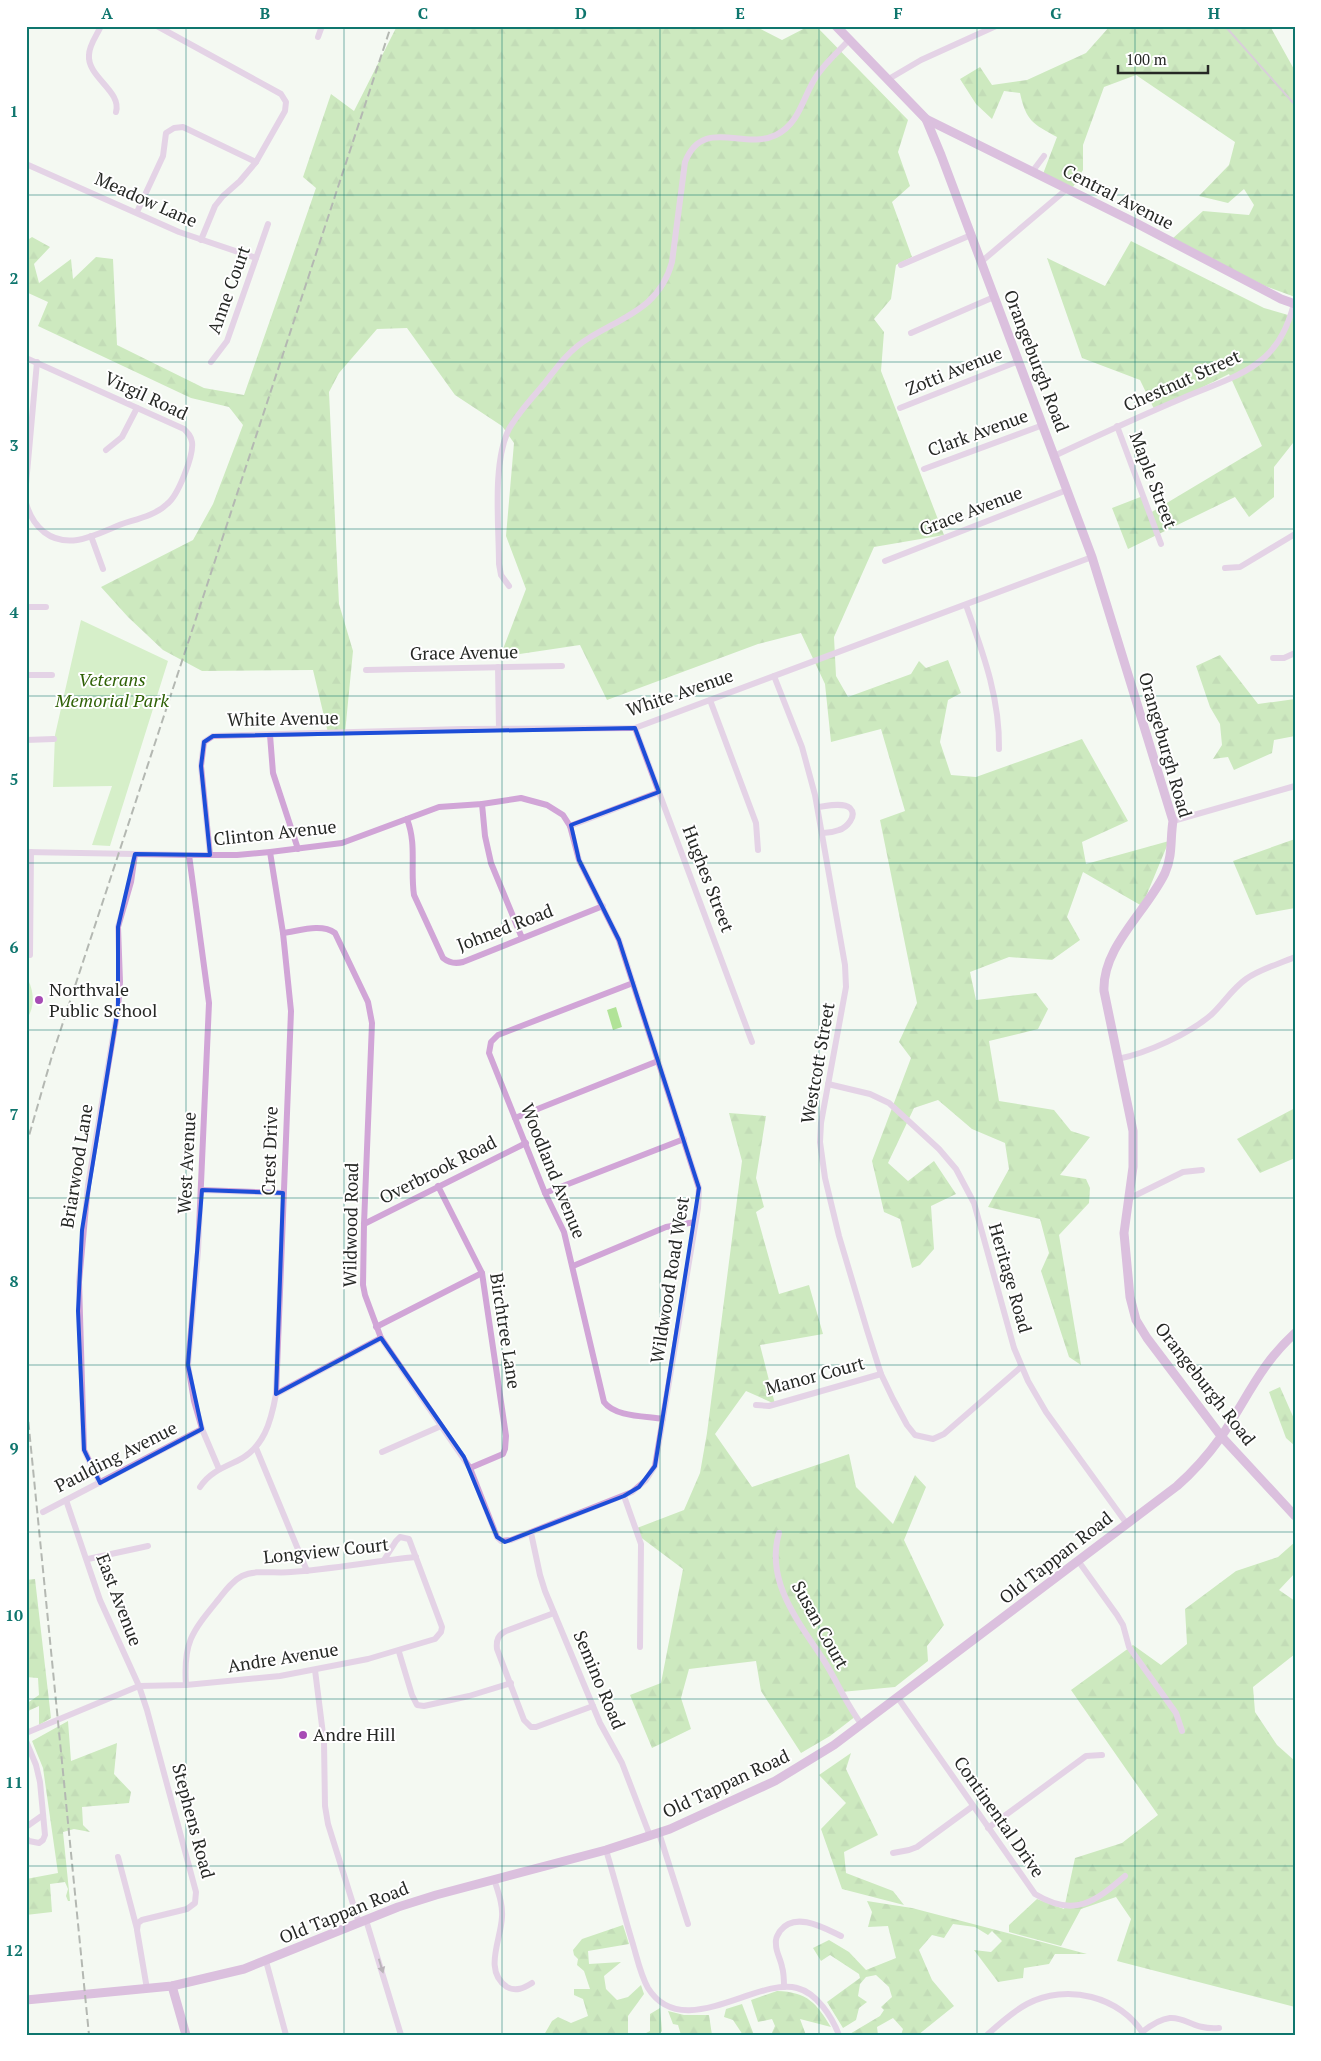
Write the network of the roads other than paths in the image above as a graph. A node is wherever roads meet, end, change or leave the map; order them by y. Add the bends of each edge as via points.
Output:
1 (101, 26) edge
2 (157, 26) edge
3 (322, 26) edge
4 (836, 26) edge
5 (996, 26) edge
6 (318, 37) dead end
7 (850, 40) junction
8 (887, 80) junction
9 (116, 112) dead end
10 (926, 119) junction
11 (1044, 156) dead end
12 (256, 162) junction
13 (26, 164) edge
14 (1032, 172) junction
15 (1067, 189) junction
16 (136, 212) junction
17 (268, 224) dead end
18 (971, 235) junction
19 (201, 240) junction
20 (256, 258) junction
21 (982, 262) junction
22 (901, 265) dead end
23 (994, 297) junction
24 (1294, 304) edge
25 (911, 333) dead end
26 (26, 358) edge
27 (1019, 361) junction
28 (37, 362) junction
29 (211, 362) dead end
30 (137, 408) junction
31 (900, 408) dead end
32 (1043, 425) junction
33 (1117, 426) junction
34 (106, 450) dead end
35 (1054, 456) junction
36 (924, 469) dead end
37 (26, 484) edge
38 (1067, 490) junction
39 (26, 503) edge
40 (1295, 534) edge
41 (91, 536) junction
42 (1161, 544) dead end
43 (1092, 557) junction
44 (885, 560) dead end
45 (1226, 568) dead end
46 (103, 569) dead end
47 (509, 586) dead end
48 (966, 605) junction
49 (46, 606) dead end
50 (26, 607) edge
51 (1295, 653) edge
52 (1272, 658) dead end
53 (562, 666) dead end
54 (498, 667) junction
55 (366, 670) dead end
56 (26, 675) edge
57 (52, 675) dead end
58 (774, 676) junction
59 (710, 700) junction
60 (635, 728) junction
61 (498, 729) junction
62 (270, 735) junction
63 (54, 739) dead end
64 (26, 740) edge
65 (999, 749) dead end
66 (1295, 786) edge
67 (659, 792) junction
68 (482, 804) junction
69 (818, 807) junction
70 (407, 819) junction
71 (1173, 821) junction
72 (570, 826) junction
73 (823, 834) junction
74 (298, 850) junction
75 (758, 850) dead end
76 (28, 852) edge
77 (270, 852) junction
78 (135, 854) junction
79 (189, 855) junction
80 (210, 855) junction
81 (603, 906) junction
82 (28, 928) edge
83 (282, 933) junction
84 (522, 938) junction
85 (30, 955) dead end
86 (1295, 957) edge
87 (633, 983) junction
88 (752, 1042) dead end
89 (1118, 1059) junction
90 (658, 1061) junction
91 (828, 1084) junction
92 (515, 1118) junction
93 (684, 1139) junction
94 (526, 1143) junction
95 (1202, 1170) dead end
96 (438, 1186) junction
97 (202, 1190) junction
98 (283, 1193) junction
99 (545, 1193) junction
100 (1128, 1199) junction
101 (695, 1222) junction
102 (364, 1224) junction
103 (573, 1266) junction
104 (482, 1273) junction
105 (376, 1327) junction
106 (1295, 1333) edge
107 (381, 1338) junction
108 (1021, 1367) junction
109 (881, 1374) junction
110 (276, 1394) junction
111 (756, 1404) dead end
112 (663, 1419) junction
113 (441, 1426) junction
114 (202, 1429) junction
115 (1221, 1436) junction
116 (256, 1448) junction
117 (382, 1452) dead end
118 (470, 1468) junction
119 (219, 1469) junction
120 (100, 1484) junction
121 (200, 1487) dead end
122 (624, 1496) junction
123 (66, 1500) junction
124 (43, 1512) dead end
125 (1295, 1516) edge
126 (1127, 1524) junction
127 (531, 1533) junction
128 (779, 1533) dead end
129 (148, 1546) dead end
130 (416, 1557) junction
131 (88, 1559) junction
132 (384, 1560) junction
133 (1079, 1562) junction
134 (307, 1571) junction
135 (554, 1613) junction
136 (640, 1647) dead end
137 (399, 1652) junction
138 (315, 1670) junction
139 (510, 1683) junction
140 (139, 1686) junction
141 (186, 1686) junction
142 (898, 1698) junction
143 (593, 1706) junction
144 (147, 1710) joint
145 (862, 1725) junction
146 (1182, 1731) dead end
147 (26, 1733) edge
148 (26, 1742) edge
149 (1102, 1755) dead end
150 (973, 1806) junction
151 (43, 1815) junction
152 (26, 1827) edge
153 (988, 1828) junction
154 (655, 1834) junction
155 (26, 1838) edge
156 (606, 1850) junction
157 (893, 1853) dead end
158 (118, 1857) dead end
159 (1124, 1876) dead end
160 (494, 1879) junction
161 (363, 1921) junction
162 (688, 1924) dead end
163 (137, 1930) junction
164 (841, 1936) dead end
165 (266, 1962) junction
166 (532, 1983) dead end
167 (172, 1986) junction
168 (784, 1987) junction
169 (147, 1989) junction
170 (26, 2000) edge
171 (1219, 2028) dead end
172 (1143, 2033) edge
173 (186, 2035) edge
174 (286, 2035) edge
175 (401, 2035) edge
176 (839, 2035) edge
177 (986, 2035) edge

1 - 9 street via 89,50 89,62 116,100
2 - 12 street via 284,97 285,111
3 - 6 street
4 - 7 street
5 - 8 street via 921,60
7 - 8 street
7 - 47 street via 817,75 797,116 786,129 764,139 711,137 693,147 685,162 670,272 659,292 638,311 577,346 515,419 504,442 499,469 500,564 501,575
8 - 10 street
10 - 14 street, Central Avenue
10 - 18 street, Orangeburgh Road
11 - 14 street
12 - 16 street via 183,127 169,130 164,138 163,156
12 - 19 street via 222,196
13 - 16 street, Meadow Lane
14 - 15 street, Central Avenue
15 - 21 street
15 - 24 street, Central Avenue
16 - 19 street, Meadow Lane
17 - 20 street, Anne Court
18 - 21 street, Orangeburgh Road
18 - 22 street
19 - 20 street, Meadow Lane
20 - 29 street, Anne Court via 227,341
21 - 23 street, Orangeburgh Road
23 - 25 street
23 - 27 street, Orangeburgh Road
24 - 33 street, Chestnut Street via 1279,341 1258,362 1236,375
26 - 28 street, Virgil Road
27 - 31 street, Zotti Avenue
27 - 32 street, Orangeburgh Road
28 - 30 street, Virgil Road
28 - 37 street
30 - 34 street via 122,437
30 - 41 street, Virgil Road via 184,429 191,438 192,448 178,490 162,508
32 - 35 street, Orangeburgh Road
32 - 36 street, Clark Avenue
33 - 35 street, Chestnut Street
33 - 42 street, Maple Street
35 - 38 street, Orangeburgh Road
38 - 43 street, Orangeburgh Road
38 - 44 street, Grace Avenue
39 - 41 street via 36,524 49,536 71,541
40 - 45 street via 1240,567
41 - 46 street
43 - 48 street, White Avenue
43 - 71 street, Orangeburgh Road
48 - 58 street, White Avenue
48 - 65 street via 990,673 1000,727
49 - 50 street
51 - 52 street via 1284,658
53 - 54 street, Grace Avenue
54 - 55 street, Grace Avenue
54 - 61 street
56 - 57 street
58 - 59 street, White Avenue
58 - 69 street, Westcott Street via 802,747
59 - 60 street, White Avenue
59 - 75 street via 756,823
60 - 61 street, White Avenue
60 - 67 street, Hughes Street
61 - 62 street, White Avenue
62 - 74 street via 273,773
62 - 80 street, White Avenue via 213,736 204,742 204,807
63 - 64 street
66 - 71 street
67 - 72 street
67 - 88 street, Hughes Street
68 - 70 street, Clinton Avenue via 439,807
68 - 72 street, Clinton Avenue via 521,798 538,801 557,810
68 - 84 street via 491,863
69 - 73 street, Westcott Street
69 - 73 street via 844,806 853,813 843,828
70 - 74 street, Clinton Avenue via 356,839
70 - 84 street, Johned Road via 414,847 414,895 443,958 463,962
71 - 89 street, Orangeburgh Road via 1172,849 1166,871 1104,973 1104,991
72 - 81 street, Wildwood Road West via 579,860
73 - 91 street, Westcott Street via 846,976
74 - 77 street, Clinton Avenue
76 - 78 street, Clinton Avenue
76 - 82 street
77 - 80 street, Clinton Avenue
77 - 83 street, Crest Drive
78 - 79 street, Clinton Avenue
78 - 120 street, Briarwood Lane via 131,882 118,926 119,1001 88,1185 79,1282 84,1450
79 - 80 street, Clinton Avenue
79 - 97 street, West Avenue via 209,1003
81 - 84 street, Johned Road
81 - 87 street, Wildwood Road West via 620,940
82 - 85 street
83 - 98 street, Crest Drive via 291,1011
83 - 102 street, Wildwood Road via 319,928 335,933 370,1008
86 - 89 street via 1246,979 1210,1016 1190,1029 1142,1054
87 - 90 street, Wildwood Road West
87 - 92 street, Woodland Avenue via 494,1038 489,1047 490,1058
89 - 100 street, Orangeburgh Road via 1132,1131 1133,1167
90 - 92 street
90 - 93 street, Wildwood Road West
91 - 108 street, Heritage Road via 870,1094 889,1103 956,1169 974,1203
91 - 109 street, Westcott Street via 821,1123 822,1162 849,1269
92 - 94 street, Woodland Avenue
93 - 99 street
93 - 101 street, Wildwood Road West via 699,1188
94 - 96 street, Overbrook Road
94 - 99 street, Woodland Avenue
95 - 100 street via 1183,1172
96 - 102 street, Overbrook Road
96 - 104 street, Birchtree Lane
97 - 98 street
97 - 114 street, West Avenue via 188,1364 190,1388
98 - 110 street, Crest Drive
99 - 103 street, Woodland Avenue via 564,1232
100 - 115 street, Orangeburgh Road via 1124,1250 1136,1320
101 - 103 street via 666,1226
101 - 112 street, Wildwood Road West
102 - 105 street, Wildwood Road via 363,1285
103 - 112 street, Woodland Avenue via 604,1402 619,1412
104 - 105 street
104 - 118 street, Birchtree Lane via 506,1443 503,1454
105 - 107 street, Wildwood Road
106 - 115 street, Old Tappan Road via 1260,1371
107 - 110 street
107 - 113 street, Wildwood Road
108 - 109 street, Westcott Street via 944,1434 933,1439 920,1437 910,1430
108 - 126 street, Heritage Road via 1046,1412
109 - 111 street, Manor Court via 769,1406
110 - 116 street, Crest Drive via 266,1432
112 - 122 street, Wildwood Road West via 651,1474
113 - 117 street
113 - 118 street, Wildwood Road
114 - 119 street, West Avenue
114 - 120 street, Paulding Avenue
115 - 125 street, Orangeburgh Road
115 - 126 street, Old Tappan Road via 1184,1480
116 - 119 street
116 - 134 street
118 - 127 street, Wildwood Road via 497,1537 505,1542
119 - 121 street
120 - 123 street, Paulding Avenue
122 - 127 street, Wildwood Road West
122 - 136 street via 641,1544
123 - 124 street, Paulding Avenue
123 - 131 street, East Avenue
126 - 133 street, Old Tappan Road
127 - 135 street, Semino Road via 540,1574
128 - 145 street, Susan Court via 775,1547 781,1589 800,1626
129 - 131 street
130 - 132 street, Longview Court
130 - 132 street via 408,1539 400,1537
130 - 137 street via 440,1621 441,1632 435,1639
131 - 140 street, East Avenue via 100,1600
132 - 134 street, Longview Court
133 - 142 street, Old Tappan Road
133 - 146 street via 1117,1615 1129,1647 1176,1713
134 - 141 street, Longview Court via 249,1573 233,1583 194,1630 186,1656
135 - 139 street via 500,1634 496,1649
135 - 143 street, Semino Road
137 - 138 street, Andre Avenue
137 - 139 street via 417,1705 440,1703
138 - 141 street, Andre Avenue
138 - 161 street via 324,1742 326,1815
139 - 143 street via 524,1720 531,1727
140 - 141 street, Andre Avenue
140 - 144 street, East Avenue
140 - 147 street, Andre Avenue
142 - 145 street, Old Tappan Road
142 - 150 street, Continental Drive
143 - 154 street, Semino Road
144 - 163 street, Stephens Road via 197,1898 187,1909 142,1920
145 - 154 street, Old Tappan Road via 795,1770 690,1822
148 - 151 street via 36,1765
149 - 153 street via 1086,1756
150 - 153 street, Continental Drive
150 - 157 street via 917,1847
151 - 152 street
151 - 155 street via 45,1835 42,1840 34,1843
153 - 159 street, Continental Drive via 1032,1891 1043,1899 1071,1906 1088,1902 1102,1896
154 - 156 street, Old Tappan Road
154 - 162 street, Semino Road
156 - 160 street, Old Tappan Road
156 - 168 street via 640,1969 648,1988 660,2001 673,2008 713,2008
158 - 163 street
160 - 161 street, Old Tappan Road
160 - 166 street via 502,1905 495,1973 501,1983 511,1989 522,1989
161 - 165 street, Old Tappan Road
161 -> 175 street
163 - 169 street
164 - 168 street via 805,1922 792,1922 782,1928 776,1937 775,1948 783,1969
165 - 167 street, Old Tappan Road
165 - 174 street
167 - 169 street, Old Tappan Road
167 - 173 street
168 - 176 street via 808,1992 828,2015
169 - 170 street, Old Tappan Road
171 - 172 street via 1210,2029 1177,2018 1166,2018 1155,2022
172 - 177 street via 1120,2009 1103,2000 1065,1995 1045,1997 1027,2004

